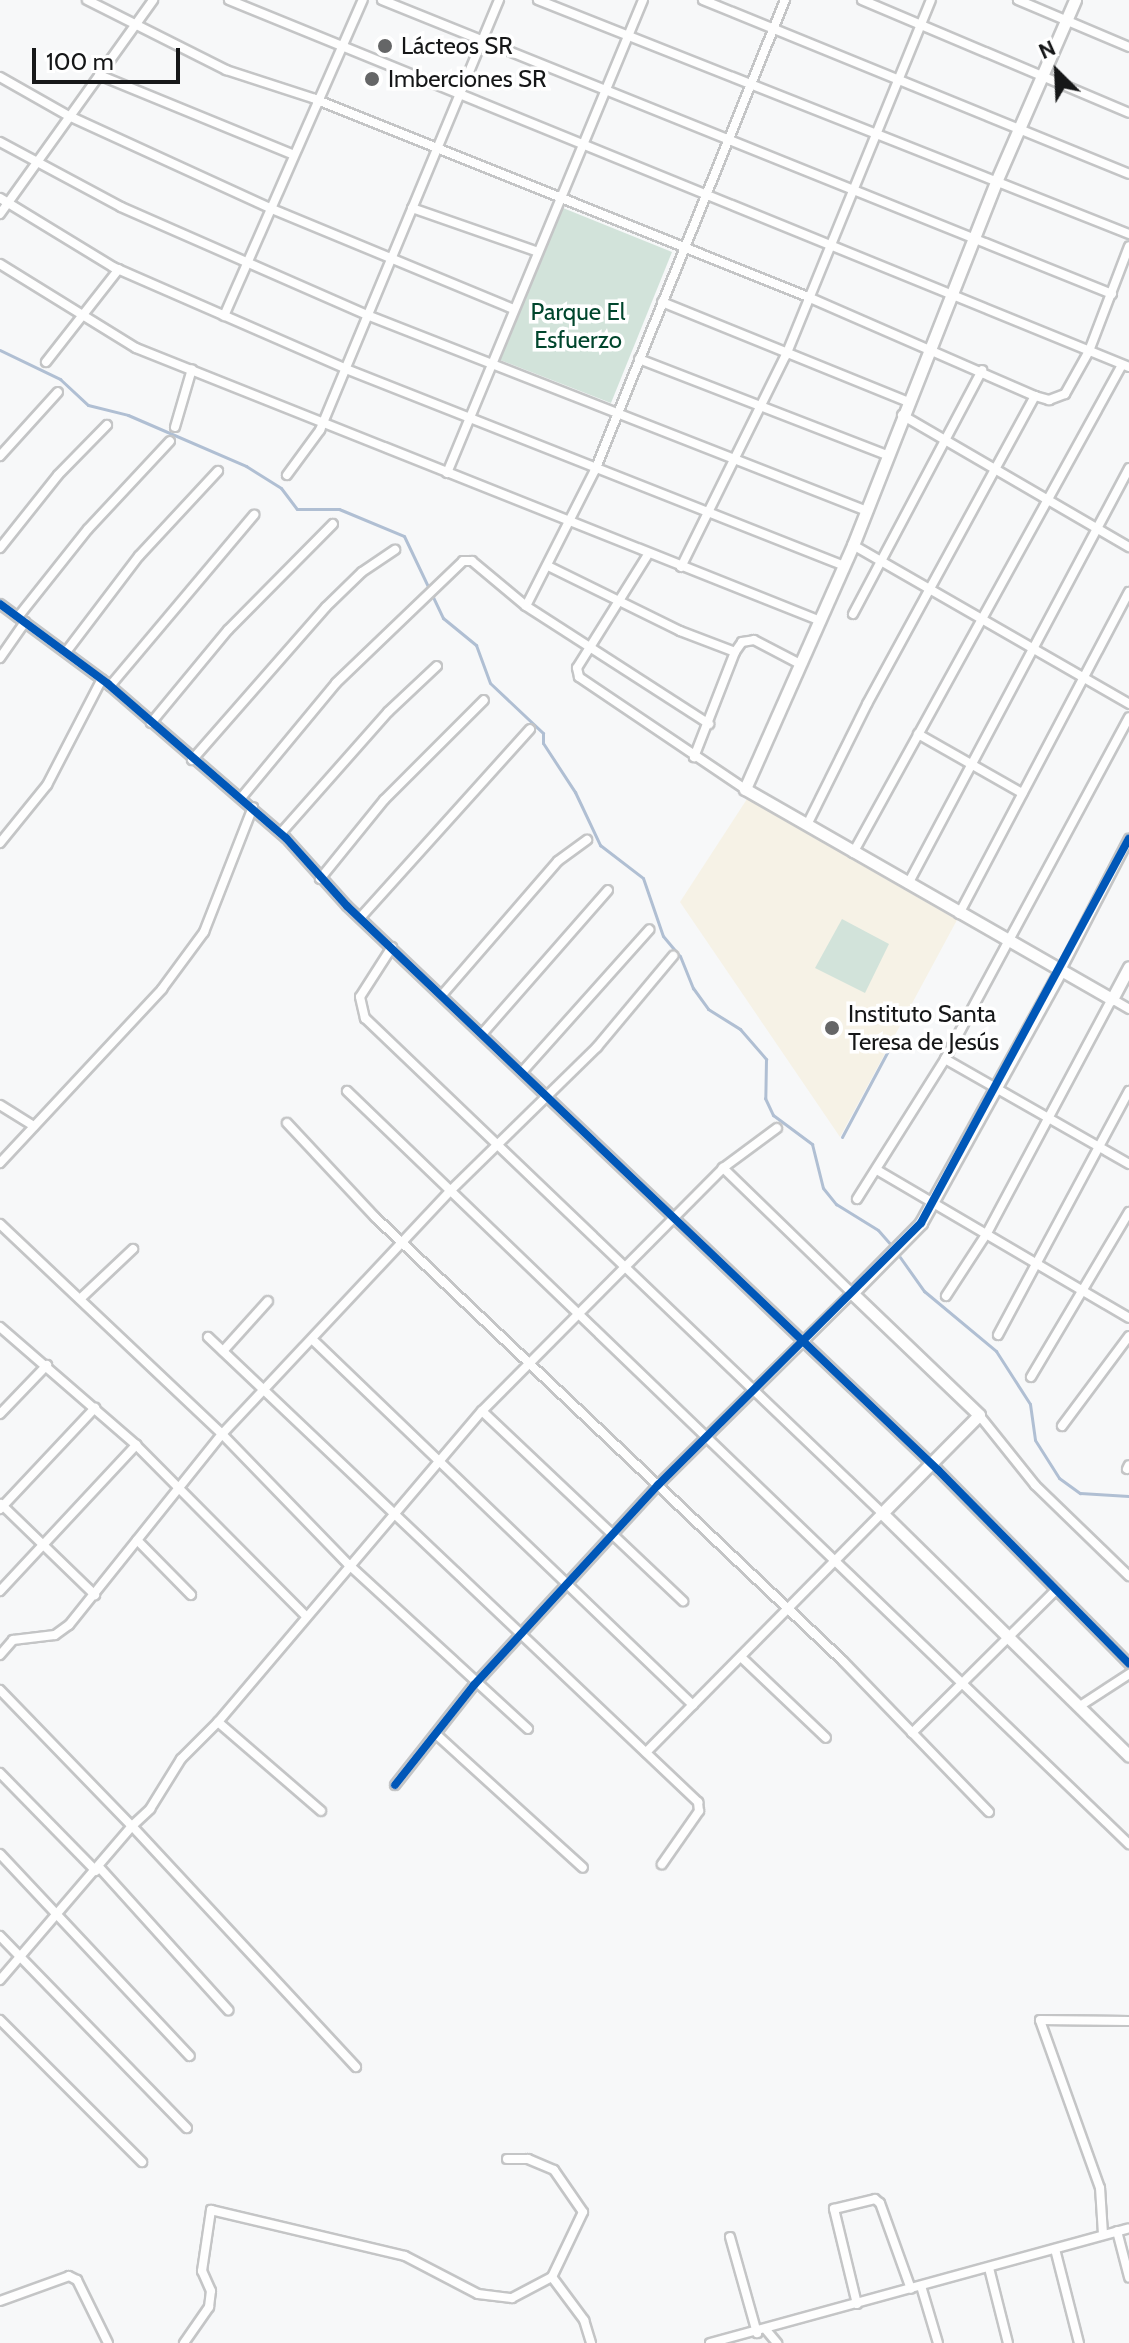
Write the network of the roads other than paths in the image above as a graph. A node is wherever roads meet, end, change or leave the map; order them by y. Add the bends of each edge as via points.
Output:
1 (87, 0) edge
2 (153, 0) edge
3 (229, 0) edge
4 (363, 0) edge
5 (382, 0) edge
6 (499, 0) edge
7 (538, 0) edge
8 (643, 0) edge
9 (703, 0) edge
10 (785, 0) edge
11 (862, 0) edge
12 (931, 0) edge
13 (1018, 0) edge
14 (1075, 0) edge
15 (1067, 20) junction
16 (134, 24) junction
17 (920, 24) junction
18 (772, 29) junction
19 (629, 37) junction
20 (481, 41) junction
21 (341, 46) junction
22 (1129, 47) edge
23 (99, 75) junction
24 (1043, 76) junction
25 (0, 77) edge
26 (897, 79) junction
27 (750, 86) junction
28 (606, 91) junction
29 (459, 96) junction
30 (315, 99) junction
31 (1129, 113) edge
32 (69, 116) junction
33 (1018, 131) junction
34 (874, 133) junction
35 (728, 140) junction
36 (0, 142) edge
37 (583, 146) junction
38 (436, 151) junction
39 (292, 154) junction
40 (39, 160) junction
41 (1129, 174) edge
42 (996, 182) junction
43 (850, 189) junction
44 (704, 197) junction
45 (4, 200) edge
46 (559, 200) junction
47 (412, 208) junction
48 (272, 209) junction
49 (0, 214) edge
50 (1129, 234) edge
51 (975, 240) junction
52 (1129, 246) edge
53 (828, 247) junction
54 (682, 250) junction
55 (538, 252) junction
56 (391, 258) junction
57 (249, 262) junction
58 (0, 264) edge
59 (119, 269) junction
60 (1112, 294) junction
61 (808, 297) junction
62 (951, 297) junction
63 (662, 302) junction
64 (514, 309) junction
65 (83, 315) junction
66 (367, 315) junction
67 (224, 316) junction
68 (931, 349) junction
69 (1089, 351) junction
70 (786, 355) junction
71 (639, 359) junction
72 (46, 362) dead end
73 (491, 364) junction
74 (1126, 366) edge
75 (192, 369) junction
76 (346, 369) junction
77 (982, 370) junction
78 (58, 392) dead end
79 (1035, 396) junction
80 (908, 402) junction
81 (760, 408) junction
82 (617, 414) junction
83 (902, 415) junction
84 (324, 418) junction
85 (469, 418) junction
86 (107, 425) dead end
87 (175, 427) dead end
88 (170, 441) dead end
89 (945, 442) junction
90 (886, 455) junction
91 (0, 456) edge
92 (736, 458) junction
93 (1129, 468) edge
94 (595, 470) junction
95 (218, 471) dead end
96 (991, 471) junction
97 (447, 473) junction
98 (287, 475) dead end
99 (1045, 501) junction
100 (867, 511) junction
101 (711, 514) junction
102 (254, 515) dead end
103 (333, 524) dead end
104 (569, 524) junction
105 (1097, 528) junction
106 (853, 545) junction
107 (1129, 547) edge
108 (0, 548) edge
109 (395, 550) dead end
110 (647, 556) junction
111 (881, 561) junction
112 (842, 565) junction
113 (550, 567) junction
114 (681, 567) junction
115 (931, 587) junction
116 (1129, 592) edge
117 (619, 601) junction
118 (0, 604) edge
119 (526, 606) junction
120 (853, 614) dead end
121 (981, 617) junction
122 (21, 620) junction
123 (818, 620) junction
124 (591, 647) junction
125 (1031, 648) junction
126 (66, 652) junction
127 (735, 652) junction
128 (0, 658) edge
129 (798, 663) junction
130 (437, 666) dead end
131 (1083, 677) junction
132 (102, 679) junction
133 (110, 686) junction
134 (484, 700) dead end
135 (1129, 704) edge
136 (1129, 717) edge
137 (151, 723) junction
138 (709, 724) junction
139 (530, 729) dead end
140 (918, 734) junction
141 (694, 757) junction
142 (192, 760) junction
143 (969, 764) junction
144 (745, 789) junction
145 (1022, 793) junction
146 (241, 798) junction
147 (253, 807) junction
148 (807, 825) junction
149 (281, 833) junction
150 (1129, 839) edge
151 (587, 840) dead end
152 (0, 843) edge
153 (853, 853) junction
154 (320, 879) junction
155 (908, 884) junction
156 (608, 890) dead end
157 (959, 914) junction
158 (360, 918) junction
159 (649, 930) dead end
160 (1005, 942) junction
161 (392, 947) junction
162 (673, 956) dead end
163 (1129, 967) edge
164 (1061, 970) junction
165 (442, 995) junction
166 (1112, 999) junction
167 (1129, 1009) edge
168 (482, 1034) junction
169 (945, 1059) junction
170 (522, 1072) junction
171 (995, 1086) junction
172 (347, 1091) dead end
173 (1129, 1091) edge
174 (545, 1094) junction
175 (0, 1105) edge
176 (1047, 1116) junction
177 (287, 1123) dead end
178 (34, 1126) junction
179 (777, 1128) dead end
180 (498, 1142) junction
181 (1099, 1146) junction
182 (0, 1163) edge
183 (1129, 1164) edge
184 (723, 1168) junction
185 (877, 1170) junction
186 (450, 1191) junction
187 (857, 1199) dead end
188 (934, 1202) junction
189 (1129, 1212) edge
190 (674, 1217) junction
191 (0, 1224) edge
192 (987, 1233) junction
193 (405, 1242) junction
194 (133, 1249) dead end
195 (1036, 1260) junction
196 (626, 1266) junction
197 (1087, 1290) junction
198 (852, 1293) junction
199 (946, 1296) dead end
200 (80, 1299) junction
201 (268, 1301) dead end
202 (578, 1315) junction
203 (1129, 1318) edge
204 (0, 1327) edge
205 (998, 1335) dead end
206 (1129, 1336) edge
207 (208, 1337) dead end
208 (313, 1340) junction
209 (804, 1341) junction
210 (223, 1351) junction
211 (531, 1364) junction
212 (47, 1365) junction
213 (1031, 1377) dead end
214 (754, 1389) junction
215 (264, 1390) junction
216 (95, 1408) junction
217 (482, 1411) junction
218 (0, 1414) edge
219 (979, 1415) junction
220 (1062, 1426) dead end
221 (222, 1434) junction
222 (706, 1437) junction
223 (136, 1445) junction
224 (439, 1460) junction
225 (932, 1463) junction
226 (658, 1485) junction
227 (178, 1487) junction
228 (1, 1506) edge
229 (393, 1512) junction
230 (882, 1513) junction
231 (612, 1534) junction
232 (137, 1540) junction
233 (43, 1545) junction
234 (835, 1561) junction
235 (349, 1565) junction
236 (1129, 1576) edge
237 (567, 1584) junction
238 (1056, 1590) junction
239 (0, 1591) edge
240 (95, 1595) junction
241 (191, 1595) dead end
242 (683, 1601) dead end
243 (788, 1609) junction
244 (306, 1616) junction
245 (521, 1634) junction
246 (1008, 1637) junction
247 (0, 1655) edge
248 (741, 1657) junction
249 (1129, 1664) edge
250 (1129, 1674) edge
251 (477, 1683) junction
252 (960, 1685) junction
253 (0, 1690) edge
254 (693, 1705) junction
255 (1080, 1706) junction
256 (218, 1722) junction
257 (528, 1729) dead end
258 (912, 1733) junction
259 (437, 1735) junction
260 (826, 1738) dead end
261 (646, 1752) junction
262 (1129, 1756) edge
263 (0, 1773) edge
264 (395, 1785) dead end
265 (321, 1811) dead end
266 (989, 1812) dead end
267 (132, 1826) junction
268 (1129, 1844) edge
269 (0, 1854) edge
270 (662, 1864) dead end
271 (583, 1868) dead end
272 (97, 1869) junction
273 (60, 1913) junction
274 (0, 1936) edge
275 (22, 1957) junction
276 (0, 1980) edge
277 (228, 2010) dead end
278 (0, 2020) edge
279 (1129, 2021) edge
280 (190, 2056) dead end
281 (356, 2067) dead end
282 (187, 2128) dead end
283 (507, 2159) dead end
284 (142, 2162) dead end
285 (1129, 2228) edge
286 (1117, 2231) junction
287 (1103, 2234) junction
288 (730, 2237) dead end
289 (1055, 2249) junction
290 (989, 2268) junction
291 (552, 2277) junction
292 (1129, 2277) edge
293 (921, 2286) junction
294 (911, 2289) junction
295 (0, 2301) edge
296 (857, 2304) junction
297 (762, 2332) junction
298 (740, 2339) edge
299 (108, 2343) edge
300 (184, 2343) edge
301 (591, 2343) edge
302 (710, 2343) edge
303 (777, 2343) edge
304 (938, 2343) edge
305 (1008, 2343) edge
306 (1079, 2343) edge

1 - 16 street
2 - 16 street
3 - 21 street
4 - 21 street
5 - 20 street
6 - 20 street
7 - 19 street
8 - 19 street
9 - 18 street
10 - 18 street
11 - 17 street
12 - 17 street
13 - 15 street
14 - 15 street
15 - 22 street
15 - 24 street
16 - 23 street
16 - 30 street via 226,70
17 - 24 street
17 - 26 street
18 - 26 street
18 - 27 street
19 - 27 street
19 - 28 street
20 - 28 street
20 - 29 street
21 - 29 street
21 - 30 street
23 - 32 street
23 - 39 street
24 - 31 street
24 - 33 street
25 - 32 street
26 - 33 street
26 - 34 street
27 - 34 street
27 - 35 street
28 - 35 street
28 - 37 street
29 - 37 street
29 - 38 street
30 - 38 street
30 - 39 street
32 - 40 street
32 - 48 street
33 - 41 street
33 - 42 street
34 - 42 street
34 - 43 street
35 - 43 street
35 - 44 street
36 - 40 street
37 - 44 street
37 - 46 street
38 - 46 street
38 - 47 street
39 - 48 street
40 - 45 street
40 - 57 street via 121,207
42 - 50 street
42 - 51 street
43 - 51 street
43 - 53 street
44 - 53 street
44 - 54 street
45 - 49 street
45 - 59 street
46 - 54 street
46 - 55 street
47 - 55 street
47 - 56 street
48 - 56 street
48 - 57 street
51 - 60 street
51 - 62 street
52 - 60 street
53 - 61 street
53 - 62 street
54 - 61 street
54 - 63 street
55 - 64 street
56 - 64 street
56 - 66 street
57 - 66 street
57 - 67 street
58 - 65 street
59 - 65 street
59 - 67 street
60 - 69 street
61 - 68 street
61 - 70 street
62 - 68 street
62 - 69 street
63 - 70 street
63 - 71 street
64 - 73 street
65 - 72 street
65 - 75 street via 136,348
66 - 73 street
66 - 76 street
67 - 76 street
68 - 77 street
68 - 80 street
69 - 74 street
69 - 79 street via 1065,394 1049,400
70 - 80 street
70 - 81 street
71 - 81 street
71 - 82 street
73 - 82 street
73 - 85 street
74 - 99 street
75 - 84 street
75 - 87 street
76 - 84 street
76 - 85 street
77 - 79 street
77 - 89 street
78 - 91 street
79 - 96 street
80 - 83 street
81 - 90 street
81 - 92 street
82 - 92 street
82 - 94 street
83 - 89 street
83 - 90 street
84 - 97 street
84 - 98 street
85 - 94 street
85 - 97 street
86 - 108 street via 58,475
88 - 122 street via 88,529
89 - 96 street
89 - 111 street
90 - 100 street
92 - 100 street
92 - 101 street
93 - 105 street
94 - 101 street
94 - 104 street
95 - 126 street via 139,556
96 - 99 street
96 - 115 street
97 - 104 street
99 - 105 street
99 - 121 street
100 - 106 street
101 - 112 street
101 - 114 street
102 - 133 street
103 - 137 street via 228,630
104 - 110 street
104 - 113 street
105 - 107 street
105 - 125 street
106 - 111 street
106 - 112 street
109 - 142 street via 362,572 326,607
110 - 114 street
110 - 117 street
111 - 115 street
111 - 120 street
112 - 123 street
113 - 117 street
113 - 119 street
114 - 123 street
115 - 121 street
115 - 148 street
116 - 131 street
117 - 124 street
117 - 127 street
118 - 122 street
119 - 124 street
119 - 146 street via 472,561 452,568 336,683
121 - 125 street
121 - 140 street
122 - 126 street
122 - 128 street
123 - 129 street
124 - 138 street
124 - 141 street via 577,668 579,677
125 - 131 street
125 - 143 street
126 - 132 street
127 - 129 street via 742,642 754,640
127 - 138 street
129 - 144 street
130 - 149 street via 368,733
131 - 135 street
131 - 145 street
132 - 133 street
132 - 152 street via 47,785
133 - 137 street
134 - 154 street via 384,800
136 - 160 street
137 - 142 street
138 - 141 street
139 - 158 street
140 - 143 street
140 - 153 street
141 - 144 street
142 - 146 street
143 - 145 street
143 - 155 street
144 - 148 street
145 - 157 street
146 - 147 street
147 - 149 street
147 - 178 street via 204,932 162,989
148 - 153 street
149 - 154 street
150 - 164 street
151 - 165 street via 558,861
153 - 155 street
154 - 158 street
155 - 157 street
156 - 168 street
157 - 160 street
158 - 161 street
159 - 170 street
160 - 164 street
160 - 169 street
161 - 165 street
161 - 180 street via 360,997 361,1011
162 - 174 street via 597,1047
163 - 166 street
164 - 166 street
164 - 171 street
165 - 168 street
166 - 167 street
166 - 176 street
168 - 170 street
169 - 171 street
169 - 185 street
170 - 174 street
171 - 176 street
171 - 188 street
172 - 186 street
173 - 181 street
174 - 180 street
174 - 190 street
175 - 178 street
176 - 181 street
176 - 192 street
177 - 193 street
178 - 182 street
179 - 184 street
180 - 186 street
180 - 196 street
181 - 183 street
181 - 195 street
184 - 190 street
184 - 198 street
185 - 187 street
185 - 188 street
186 - 193 street
186 - 202 street
188 - 192 street
188 - 198 street via 901,1247
189 - 197 street
190 - 196 street
190 - 209 street
191 - 200 street
192 - 195 street
192 - 199 street
193 - 208 street
193 - 211 street
194 - 200 street
195 - 197 street
195 - 205 street
196 - 202 street
196 - 214 street
197 - 203 street
197 - 213 street
198 - 209 street
198 - 219 street
200 - 221 street
201 - 210 street
202 - 211 street
202 - 222 street
204 - 212 street
206 - 220 street
207 - 210 street
208 - 215 street
208 - 224 street
209 - 214 street
209 - 225 street
210 - 215 street
211 - 217 street
211 - 226 street
212 - 216 street
212 - 218 street
214 - 222 street
214 - 230 street
215 - 221 street
215 - 229 street
216 - 223 street
216 - 228 street
217 - 224 street
217 - 231 street
219 - 225 street
219 - 236 street via 1035,1485
221 - 227 street
221 - 235 street
222 - 226 street
222 - 234 street
223 - 227 street
223 - 233 street
224 - 229 street
224 - 237 street
225 - 230 street
225 - 238 street
226 - 231 street
226 - 243 street
227 - 232 street
227 - 244 street
228 - 233 street
229 - 235 street
229 - 245 street
230 - 234 street
230 - 246 street
231 - 237 street
231 - 242 street
232 - 240 street
232 - 241 street
233 - 239 street
233 - 240 street
234 - 243 street
234 - 252 street
235 - 244 street
235 - 251 street
237 - 245 street
237 - 254 street
238 - 246 street
238 - 249 street
240 - 247 street via 55,1635 20,1637
243 - 248 street
243 - 258 street
244 - 256 street
245 - 251 street
245 - 261 street
246 - 252 street
246 - 255 street
248 - 254 street
248 - 260 street
250 - 255 street
251 - 257 street
251 - 259 street
252 - 258 street
252 - 268 street
253 - 267 street
254 - 261 street
255 - 262 street
256 - 265 street
256 - 267 street via 181,1759 150,1809
258 - 266 street
259 - 264 street
259 - 271 street
261 - 270 street via 701,1807
263 - 272 street
267 - 272 street
267 - 281 street
269 - 273 street
272 - 273 street
272 - 277 street
273 - 275 street
273 - 280 street
274 - 275 street
275 - 276 street
275 - 282 street
278 - 284 street
279 - 287 street via 1040,2020 1100,2188
283 - 291 street via 528,2159 554,2170 583,2212
285 - 286 street
286 - 287 street
286 - 292 street
287 - 289 street
288 - 297 street
289 - 290 street
289 - 306 street
290 - 293 street
290 - 305 street
291 - 300 street via 512,2298 478,2294 405,2256 211,2210 202,2271 211,2291 209,2307
291 - 301 street via 584,2320
293 - 294 street
293 - 304 street
294 - 296 street
294 - 296 street via 880,2203 875,2199 834,2209
295 - 299 street via 69,2276 77,2280
296 - 297 street
297 - 298 street
297 - 303 street
298 - 302 street

